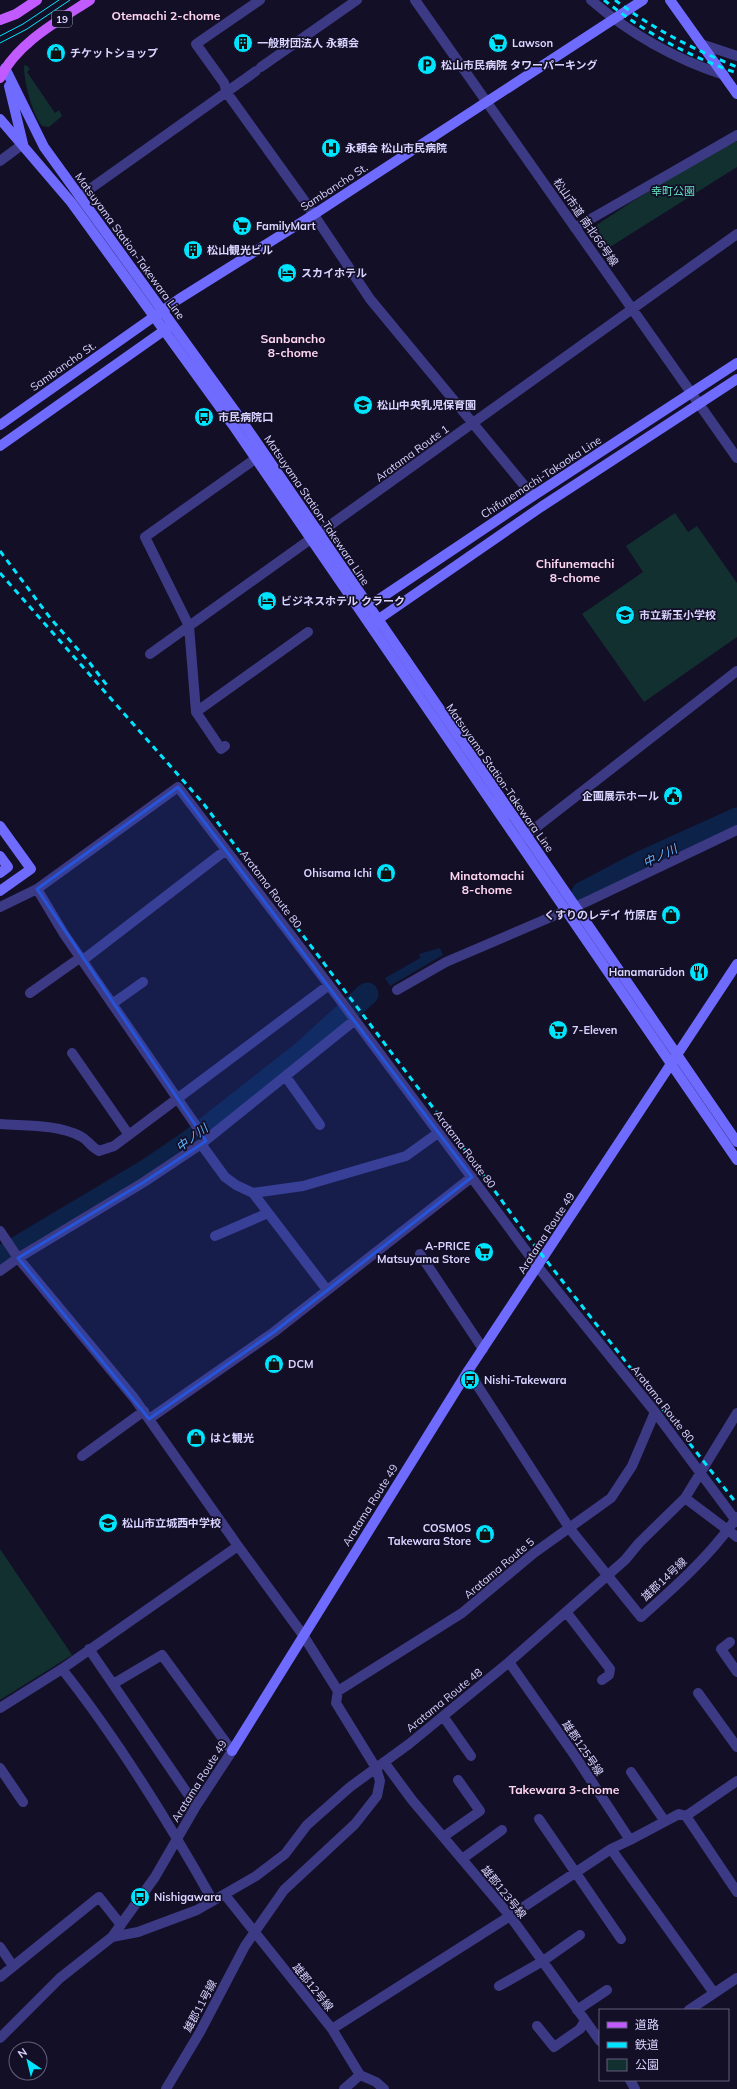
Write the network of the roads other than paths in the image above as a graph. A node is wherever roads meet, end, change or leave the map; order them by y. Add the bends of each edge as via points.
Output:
1 (37, 0) edge
2 (90, 0) edge
3 (260, 0) edge
4 (357, 0) edge
5 (415, 0) edge
6 (591, 0) edge
7 (644, 0) edge
8 (670, 0) edge
9 (614, 19) junction
10 (0, 20) edge
11 (701, 44) junction
12 (737, 56) edge
13 (2, 65) edge
14 (724, 75) junction
15 (0, 78) edge
16 (227, 92) junction
17 (737, 94) edge
18 (486, 102) junction
19 (0, 119) edge
20 (737, 135) edge
21 (23, 144) junction
22 (0, 161) edge
23 (80, 196) junction
24 (71, 202) junction
25 (313, 215) junction
26 (576, 228) junction
27 (737, 234) edge
28 (633, 309) junction
29 (158, 314) junction
30 (172, 325) junction
31 (164, 331) junction
32 (737, 363) edge
33 (737, 379) edge
34 (692, 393) junction
35 (700, 404) junction
36 (474, 423) junction
37 (0, 425) edge
38 (0, 446) edge
39 (260, 456) junction
40 (737, 458) edge
41 (533, 496) junction
42 (540, 507) junction
43 (315, 537) junction
44 (364, 610) junction
45 (373, 623) junction
46 (189, 626) junction
47 (308, 632) dead end
48 (150, 654) dead end
49 (737, 671) edge
50 (197, 714) junction
51 (223, 747) dead end
52 (0, 826) edge
53 (737, 830) edge
54 (521, 840) junction
55 (226, 850) junction
56 (0, 856) edge
57 (4, 870) edge
58 (37, 889) junction
59 (0, 891) edge
60 (0, 906) edge
61 (575, 906) junction
62 (565, 911) junction
63 (82, 959) junction
64 (737, 964) edge
65 (143, 982) dead end
66 (329, 986) junction
67 (396, 990) dead end
68 (30, 993) dead end
69 (112, 1004) junction
70 (350, 1014) junction
71 (72, 1053) dead end
72 (677, 1056) junction
73 (671, 1065) junction
74 (286, 1077) junction
75 (177, 1099) junction
76 (0, 1124) edge
77 (320, 1125) dead end
78 (438, 1133) junction
79 (129, 1135) junction
80 (202, 1137) junction
81 (737, 1142) edge
82 (737, 1160) edge
83 (472, 1177) junction
84 (253, 1192) junction
85 (268, 1213) junction
86 (0, 1232) edge
87 (215, 1236) dead end
88 (14, 1252) junction
89 (420, 1254) dead end
90 (538, 1267) junction
91 (0, 1271) edge
92 (327, 1290) junction
93 (483, 1349) junction
94 (468, 1371) junction
95 (655, 1412) junction
96 (737, 1413) edge
97 (146, 1415) junction
98 (82, 1456) dead end
99 (701, 1472) junction
100 (686, 1498) junction
101 (736, 1519) edge
102 (570, 1529) junction
103 (727, 1531) junction
104 (737, 1537) edge
105 (238, 1546) junction
106 (607, 1576) junction
107 (567, 1613) junction
108 (302, 1635) junction
109 (730, 1642) dead end
110 (89, 1649) junction
111 (509, 1662) junction
112 (62, 1669) junction
113 (737, 1672) edge
114 (602, 1680) dead end
115 (113, 1684) junction
116 (338, 1691) junction
117 (698, 1693) dead end
118 (0, 1708) edge
119 (443, 1716) junction
120 (737, 1747) edge
121 (232, 1751) junction
122 (471, 1756) dead end
123 (380, 1765) junction
124 (0, 1768) edge
125 (631, 1772) dead end
126 (458, 1780) dead end
127 (736, 1783) edge
128 (23, 1802) dead end
129 (196, 1806) junction
130 (686, 1816) junction
131 (539, 1819) dead end
132 (664, 1820) junction
133 (502, 1830) dead end
134 (443, 1836) junction
135 (178, 1838) junction
136 (630, 1840) junction
137 (611, 1849) junction
138 (462, 1859) junction
139 (576, 1872) junction
140 (737, 1892) edge
141 (225, 1895) junction
142 (213, 1901) junction
143 (510, 1916) junction
144 (121, 1925) junction
145 (254, 1933) junction
146 (580, 1935) dead end
147 (112, 1937) junction
148 (621, 1938) dead end
149 (0, 1947) edge
150 (543, 1961) junction
151 (13, 1966) junction
152 (0, 1977) edge
153 (737, 1978) edge
154 (499, 1986) dead end
155 (608, 1990) dead end
156 (714, 1993) junction
157 (690, 2009) edge
158 (577, 2010) junction
159 (585, 2021) junction
160 (537, 2026) dead end
161 (332, 2029) junction
162 (0, 2038) edge
163 (599, 2039) edge
164 (360, 2075) junction
165 (166, 2089) edge
166 (344, 2089) edge
167 (384, 2089) edge

1 - 10 main road via 16,14
2 - 13 main road, 19 via 34,38
3 - 16 street via 196,44 224,83
4 - 16 street
5 - 18 street, 松山市道 南北66号線
6 - 9 street
7 - 9 street, Sambancho St.
8 - 11 street
9 - 14 street via 658,47 707,70
9 - 18 street, Sambancho St.
11 - 12 street
11 - 14 street
13 - 15 main road, 19
13 - 21 street
13 - 23 street, Matsuyama Station-Takewara Line via 44,148
14 - 17 street
16 - 23 street
16 - 25 street
18 - 25 street, Sambancho St.
18 - 26 street, 松山市道 南北66号線
19 - 21 street, Matsuyama Station-Takewara Line
20 - 26 street
21 - 22 street
21 - 24 street, Matsuyama Station-Takewara Line
23 - 24 street
23 - 29 street, Matsuyama Station-Takewara Line
24 - 29 street, Matsuyama Station-Takewara Line
25 - 29 street, Sambancho St.
25 - 36 street via 370,299
26 - 28 street, 松山市道 南北66号線
27 - 28 street, Aratama Route 1
28 - 34 street, 松山市道 南北66号線
28 - 36 street, Aratama Route 1
29 - 30 street, Matsuyama Station-Takewara Line
29 - 31 street, Matsuyama Station-Takewara Line
29 - 37 street, Sambancho St.
30 - 31 street
30 - 39 street, Matsuyama Station-Takewara Line
31 - 38 street
31 - 39 street, Matsuyama Station-Takewara Line
32 - 34 street, Chifunemachi-Takaoka Line
33 - 35 street
34 - 35 street, 松山市道 南北66号線
34 - 41 street, Chifunemachi-Takaoka Line
35 - 40 street, 松山市道 南北66号線
35 - 42 street
36 - 41 street
36 - 43 street, Aratama Route 1
39 - 43 street, Matsuyama Station-Takewara Line
39 - 46 street via 145,537
41 - 42 street
41 - 44 street, Chifunemachi-Takaoka Line
42 - 45 street
43 - 44 street, Matsuyama Station-Takewara Line
43 - 46 street, Aratama Route 1
44 - 45 street, Matsuyama Station-Takewara Line
45 - 54 street, Matsuyama Station-Takewara Line
46 - 48 street, Aratama Route 1
46 - 50 street
47 - 50 street
49 - 54 street
50 - 51 street
52 - 59 street via 30,869
53 - 61 street
54 - 61 street, Matsuyama Station-Takewara Line
54 - 62 street, Matsuyama Station-Takewara Line
55 - 58 street, Aratama Route 80 via 178,787
55 - 63 street
55 - 66 street, Aratama Route 80
56 - 57 street
58 - 60 street
58 - 63 street
61 - 62 street
61 - 72 street, Matsuyama Station-Takewara Line
62 - 67 street via 446,962
62 - 73 street, Matsuyama Station-Takewara Line
63 - 68 street
63 - 69 street
64 - 72 street, Aratama Route 49
65 - 69 street
66 - 70 street, Aratama Route 80
66 - 75 street
69 - 75 street
70 - 74 street
70 - 78 street, Aratama Route 80
71 - 79 street
72 - 73 street, Aratama Route 49
72 - 81 street, Matsuyama Station-Takewara Line
73 - 82 street, Matsuyama Station-Takewara Line
73 - 90 street, Aratama Route 49
74 - 77 street
74 - 80 street
75 - 79 street
75 - 80 street
76 - 79 street via 65,1130 82,1136 92,1148 99,1151 114,1146
78 - 83 street, Aratama Route 80
78 - 84 street via 406,1156 303,1186
80 - 84 street via 225,1176 236,1185
80 - 88 street via 144,1182
83 - 90 street, Aratama Route 80
83 - 92 street
84 - 85 street
85 - 87 street
85 - 92 street
86 - 88 street
88 - 91 street
88 - 97 street
89 - 93 street
90 - 93 street, Aratama Route 49
90 - 95 street, Aratama Route 80
92 - 97 street via 274,1332
93 - 94 street, Aratama Route 49
94 - 102 street
94 - 108 street, Aratama Route 49
95 - 99 street, Aratama Route 80
95 - 102 street, Aratama Route 5 via 632,1466 618,1488 602,1506
96 - 99 street, Aratama Route 48
97 - 98 street
97 - 105 street
99 - 100 street, Aratama Route 48
99 - 101 street, Aratama Route 80
100 - 103 street
100 - 106 street, Aratama Route 48
101 - 103 street, 雄郡14号線
102 - 106 street
102 - 116 street, Aratama Route 5 via 528,1557 462,1613
103 - 104 street
103 - 106 street, 雄郡14号線 via 693,1569 641,1617
105 - 108 street
105 - 110 street
106 - 107 street, Aratama Route 48
107 - 111 street, Aratama Route 48
107 - 114 street via 610,1669 609,1675
108 - 116 street
108 - 121 street, Aratama Route 49
109 - 113 street via 721,1649
110 - 112 street
110 - 115 street
111 - 119 street, Aratama Route 48
111 - 136 street, 雄郡125号線
112 - 118 street
112 - 135 street via 86,1700
115 - 121 street via 162,1655
115 - 129 street
116 - 123 street, 雄郡123号線 via 336,1703
117 - 120 street
119 - 122 street
119 - 123 street, Aratama Route 48
121 - 129 street, Aratama Route 49
123 - 134 street, 雄郡123号線
123 - 141 street, Aratama Route 48 via 350,1787 307,1825 285,1854
123 - 145 street, 雄郡11号線 via 377,1796 355,1824 284,1890
124 - 128 street
125 - 132 street
126 - 134 street via 480,1811
127 - 130 street
129 - 135 street, Aratama Route 49
130 - 132 street via 678,1814
130 - 140 street
131 - 139 street
132 - 136 street
133 - 138 street
134 - 138 street, 雄郡123号線
135 - 142 street
135 - 144 street, Aratama Route 49 via 155,1877
136 - 137 street
137 - 139 street
137 - 156 street
138 - 143 street, 雄郡123号線
139 - 143 street
139 - 148 street
141 - 142 street, Aratama Route 48
141 - 145 street, 雄郡12号線
142 - 147 street, Aratama Route 48 via 197,1910 138,1932
143 - 150 street, 雄郡123号線
143 - 161 street
144 - 147 street, Aratama Route 49
144 - 151 street via 99,1897
145 - 161 street, 雄郡12号線
145 - 165 street, 雄郡11号線
146 - 150 street
147 - 162 street, Aratama Route 49 via 60,1978
149 - 151 street
150 - 154 street
150 - 158 street, 雄郡123号線
151 - 152 street
153 - 156 street
155 - 158 street
156 - 157 street
158 - 159 street, 雄郡123号線
159 - 160 street via 580,2029 554,2047
159 - 163 street, 雄郡123号線
161 - 164 street, 雄郡12号線
164 - 166 street
164 - 167 street via 376,2082

